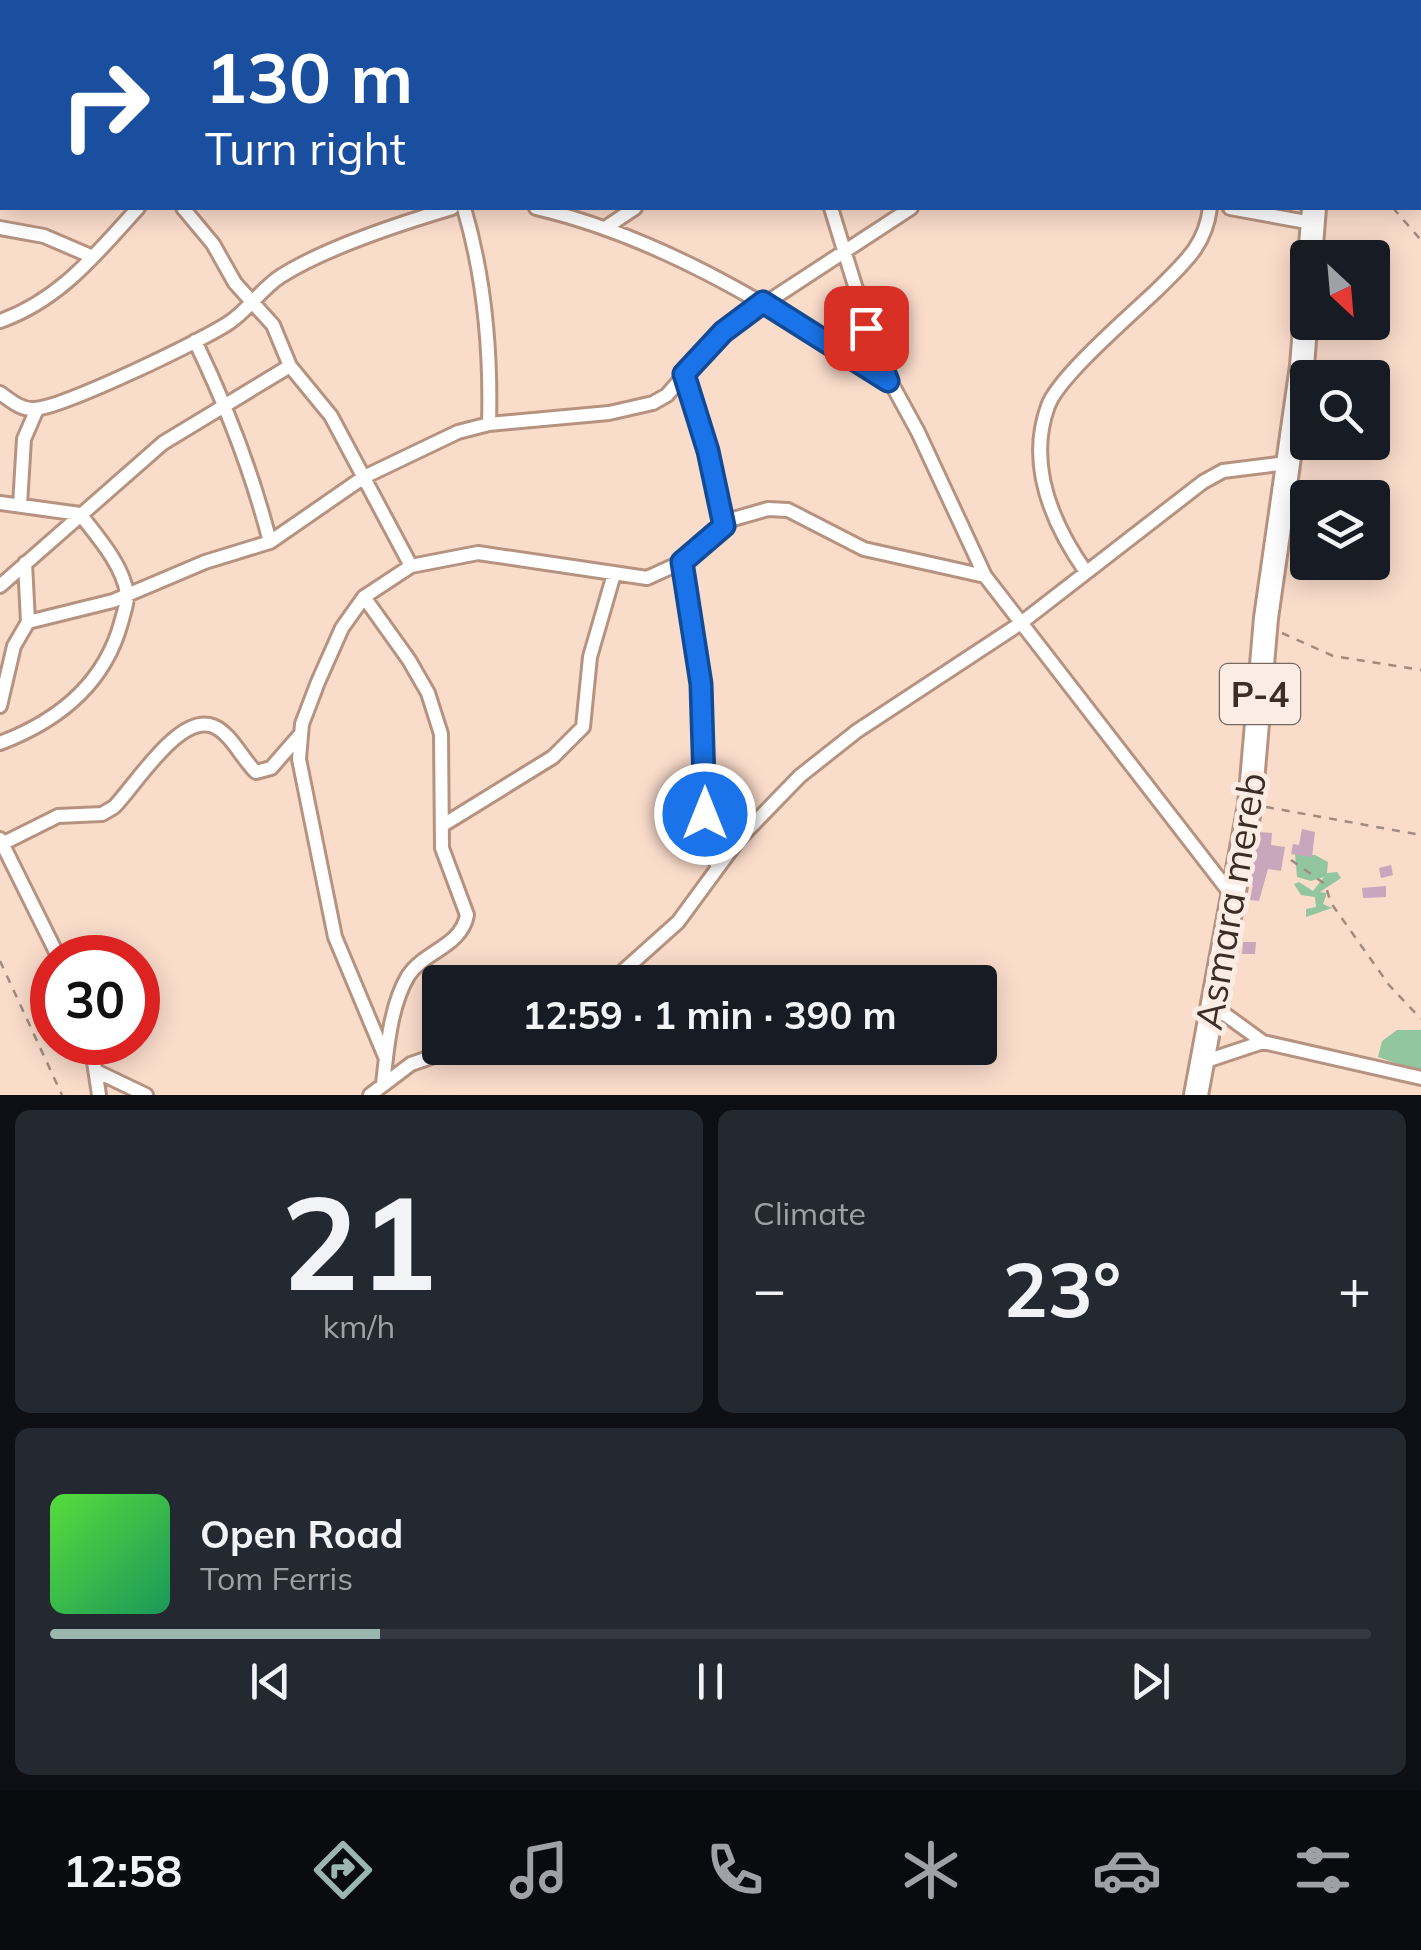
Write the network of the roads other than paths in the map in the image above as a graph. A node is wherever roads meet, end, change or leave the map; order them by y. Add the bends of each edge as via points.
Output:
1 (136, 210) edge
2 (184, 210) edge
3 (447, 210) edge
4 (464, 210) edge
5 (544, 210) edge
6 (631, 210) edge
7 (832, 210) edge
8 (908, 210) edge
9 (1209, 210) edge
10 (1254, 210) edge
11 (1313, 215) edge
12 (608, 226) junction
13 (0, 228) edge
14 (1311, 240) edge
15 (845, 250) junction
16 (93, 257) junction
17 (251, 302) junction
18 (763, 302) junction
19 (0, 321) edge
20 (1302, 340) edge
21 (196, 341) junction
22 (290, 366) junction
23 (684, 374) junction
24 (888, 381) junction
25 (0, 393) edge
26 (225, 404) junction
27 (37, 409) junction
28 (489, 424) junction
29 (1287, 464) junction
30 (364, 476) junction
31 (0, 503) edge
32 (20, 505) junction
33 (80, 514) junction
34 (724, 526) junction
35 (270, 542) junction
36 (682, 562) junction
37 (26, 563) junction
38 (411, 566) junction
39 (1086, 572) junction
40 (614, 574) junction
41 (985, 576) junction
42 (0, 586) edge
43 (128, 596) junction
44 (364, 597) junction
45 (28, 622) junction
46 (1022, 623) junction
47 (0, 706) edge
48 (299, 736) junction
49 (0, 743) edge
50 (443, 826) junction
51 (1, 842) edge
52 (717, 866) junction
53 (1234, 898) junction
54 (48, 935) edge
55 (631, 965) edge
56 (1212, 1005) junction
57 (1263, 1042) junction
58 (386, 1059) junction
59 (422, 1060) edge
60 (1203, 1062) junction
61 (96, 1065) edge
62 (98, 1072) junction
63 (1421, 1078) edge
64 (382, 1084) junction
65 (98, 1095) edge
66 (146, 1095) edge
67 (370, 1095) edge
68 (1196, 1095) edge

1 - 16 street
2 - 17 street
3 - 17 street via 308,262
4 - 28 street via 489,372
5 - 12 street
6 - 12 street
7 - 15 street
8 - 15 street
9 - 39 street via 1200,247 1069,377 1047,408 1042,481 1050,513
10 - 11 street
11 - 14 highway
12 - 18 street
13 - 16 street via 44,236
15 - 18 street
15 - 24 street
16 - 19 street via 47,300
17 - 21 street
17 - 22 street via 278,333
18 - 23 street
18 - 24 street
20 - 29 highway, Asmara mereb / P-4
21 - 26 street
21 - 27 street
22 - 26 street
22 - 30 street via 331,416
23 - 28 street via 667,395 635,410
23 - 34 street
24 - 41 street
25 - 27 street
26 - 33 street via 163,442
26 - 35 street
27 - 32 street via 24,439
28 - 30 street via 431,442
29 - 39 street via 1222,472
29 - 53 highway, Asmara mereb / P-4
30 - 35 street
30 - 38 street
31 - 32 street
32 - 33 street
33 - 37 street
33 - 43 street
34 - 36 street
34 - 41 street via 750,512 788,510 864,549
35 - 43 street
36 - 40 street via 647,578
36 - 52 street via 701,684 705,814
37 - 42 street
37 - 45 street
38 - 40 street via 478,552
38 - 44 street
39 - 46 street
40 - 50 street via 590,657 583,727 553,757
41 - 46 street
43 - 45 street
43 - 49 street via 98,677 52,718
44 - 48 street via 342,628
44 - 50 street via 428,693 441,734
45 - 47 street via 14,646
46 - 52 street via 822,758
46 - 53 street
48 - 51 street via 271,768 256,772 223,733 210,724 196,726 168,744 114,807 102,814 58,816
48 - 58 street via 335,938
50 - 58 street via 444,863 460,894 465,926 408,976
51 - 54 street
52 - 55 street via 678,922
53 - 56 highway, Asmara mereb / P-4
56 - 57 street
56 - 60 highway, Asmara mereb / P-4
57 - 60 street
57 - 63 street
58 - 64 street
59 - 64 street
60 - 68 highway, Asmara mereb / P-4
61 - 62 street
62 - 65 street
62 - 66 street
64 - 67 street

